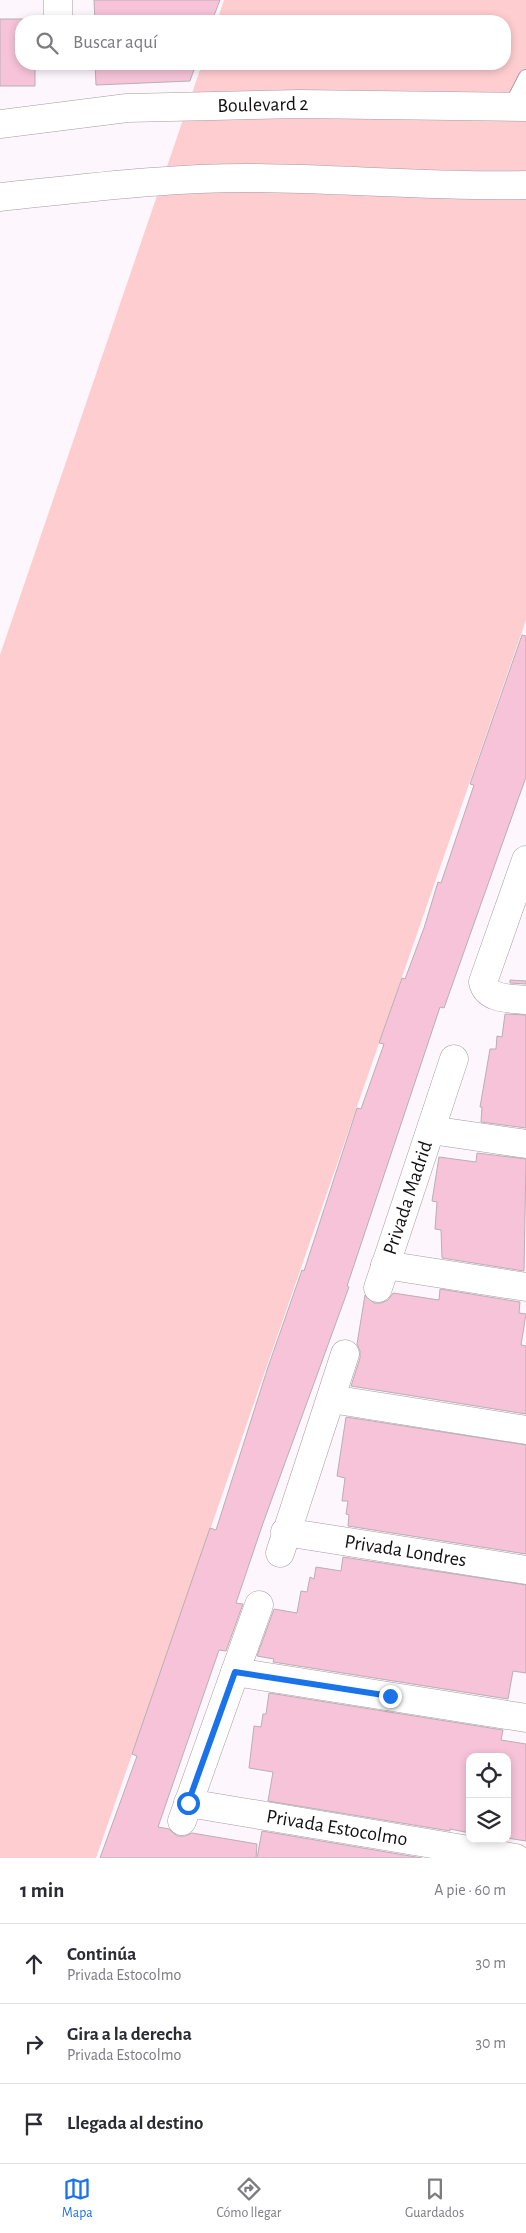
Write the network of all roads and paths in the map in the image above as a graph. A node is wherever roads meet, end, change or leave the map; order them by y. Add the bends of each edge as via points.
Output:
1 (58, 0) edge
2 (58, 15) edge
3 (526, 77) edge
4 (518, 108) edge
5 (0, 124) edge
6 (526, 185) edge
7 (0, 197) edge
8 (526, 860) edge
9 (526, 1000) edge
10 (454, 1059) dead end
11 (430, 1130) junction
12 (526, 1144) edge
13 (526, 1287) edge
14 (345, 1354) dead end
15 (331, 1400) junction
16 (526, 1430) edge
17 (526, 1570) edge
18 (259, 1605) dead end
19 (235, 1672) junction
20 (526, 1718) edge
21 (516, 1858) edge

1 - 2 street
3 - 4 lane
4 - 5 street, Boulevard 2 via 299,104 127,108
6 - 7 street via 257,178 161,180
8 - 9 street via 483,982 492,995
10 - 11 street, Privada Madrid
11 - 12 street, Privada Madrid
11 - 13 street, Privada Madrid via 382,1277
14 - 15 street, Privada Londres
15 - 16 street
15 - 17 street, Privada Londres via 283,1543
18 - 19 street, Privada Estocolmo
19 - 20 street
19 - 21 street, Privada Estocolmo via 185,1812

